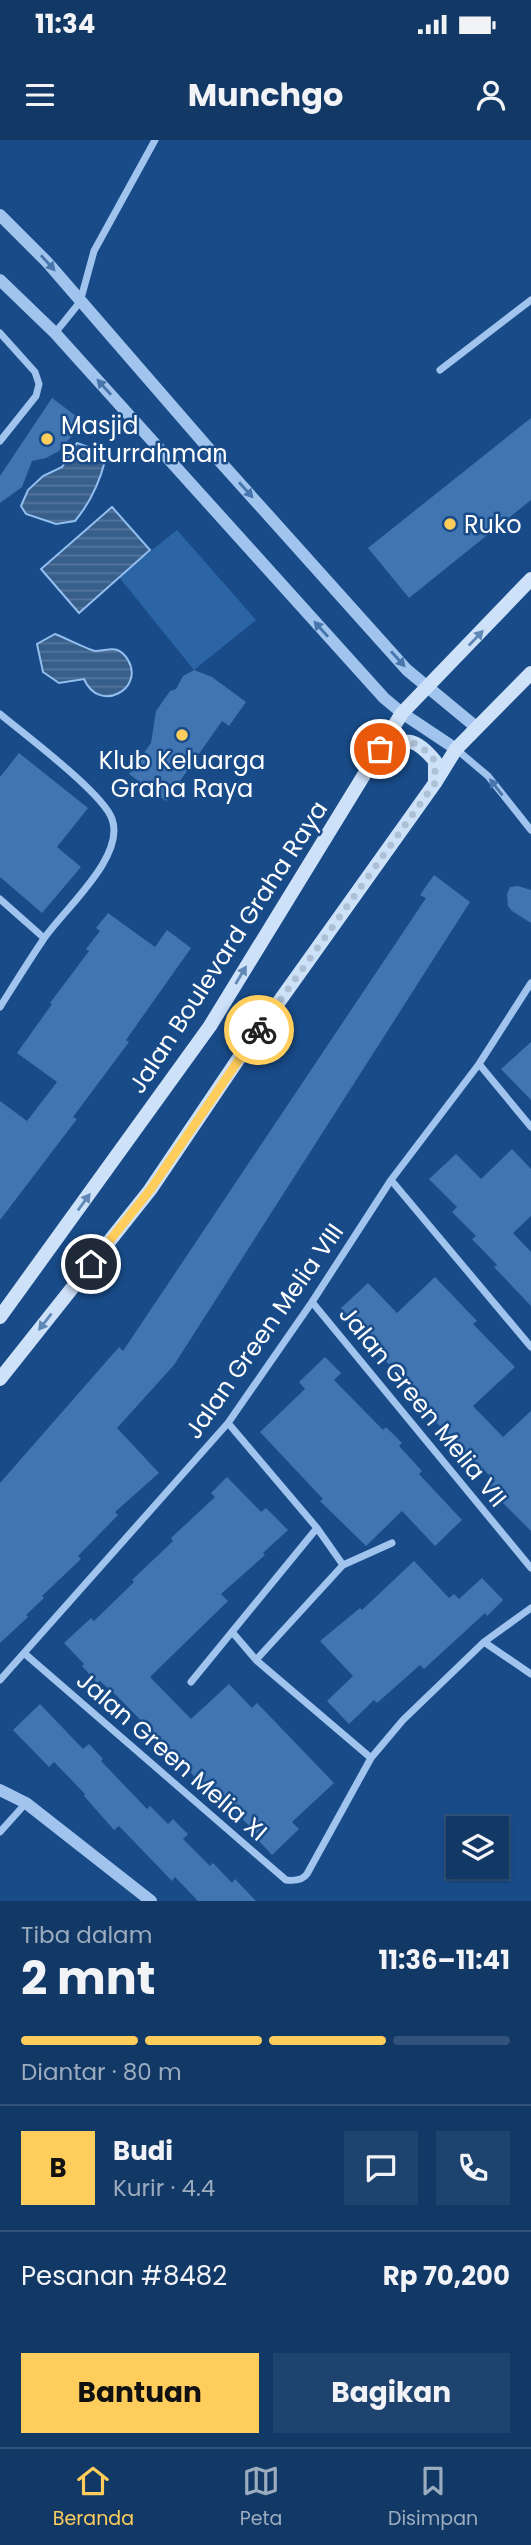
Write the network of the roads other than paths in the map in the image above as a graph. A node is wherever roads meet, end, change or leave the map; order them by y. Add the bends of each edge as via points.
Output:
1 (155, 140) edge
2 (0, 215) edge
3 (0, 279) edge
4 (531, 300) edge
5 (80, 302) junction
6 (0, 333) edge
7 (55, 333) junction
8 (440, 370) dead end
9 (0, 441) edge
10 (531, 579) edge
11 (531, 673) edge
12 (428, 687) junction
13 (402, 713) junction
14 (0, 714) edge
15 (476, 727) junction
16 (380, 749) junction
17 (456, 749) junction
18 (435, 783) junction
19 (531, 830) edge
20 (0, 900) edge
21 (44, 938) junction
22 (531, 983) edge
23 (0, 1007) edge
24 (479, 1064) junction
25 (531, 1127) edge
26 (391, 1180) junction
27 (312, 1302) junction
28 (0, 1317) edge
29 (531, 1347) edge
30 (0, 1379) edge
31 (228, 1423) junction
32 (317, 1528) junction
33 (393, 1543) dead end
34 (343, 1565) junction
35 (531, 1568) edge
36 (531, 1608) edge
37 (233, 1633) junction
38 (484, 1642) junction
39 (24, 1653) junction
40 (256, 1660) junction
41 (531, 1674) edge
42 (0, 1680) edge
43 (191, 1682) dead end
44 (371, 1758) junction
45 (0, 1790) edge
46 (26, 1803) junction
47 (0, 1832) edge
48 (151, 1901) edge

1 - 5 street via 94,251
2 -> 5 street
3 - 7 street
4 - 8 street
5 - 7 street
5 -> 12 street via 407,670
6 - 9 street via 39,384 36,396
13 -> 7 street
12 -> 10 main road, Jalan Boulevard Graha Raya
11 - 15 main road
12 - 13 main road, Jalan Boulevard Graha Raya
12 - 15 street
13 - 16 main road, Jalan Boulevard Graha Raya
13 - 17 street
14 - 21 street via 98,797 116,832 99,871
15 - 17 main road
16 - 18 main road via 401,740 421,745 435,761
28 -> 16 main road, Jalan Boulevard Graha Raya via 210,1026
17 - 18 main road
19 -> 17 street via 488,776
18 -> 30 main road via 150,1190
20 - 21 street
21 - 23 street
22 - 24 street, Jalan Green Melia VIII
24 - 25 street
24 - 26 street, Jalan Green Melia VIII
26 - 27 street, Jalan Green Melia VIII
26 - 29 street
27 - 31 street, Jalan Green Melia VIII
27 - 35 street, Jalan Green Melia VII
31 - 32 street
31 - 39 street, Jalan Green Melia VIII
32 - 34 street
32 - 37 street
33 - 34 street
34 - 40 street
36 - 38 street
37 - 40 street
37 - 43 street
38 - 41 street
38 - 44 street via 403,1720
39 - 42 street, Jalan Green Melia VIII
39 - 44 street, Jalan Green Melia XI via 286,1880 307,1874
40 - 44 street
45 - 46 street
46 - 47 street
46 - 48 street

